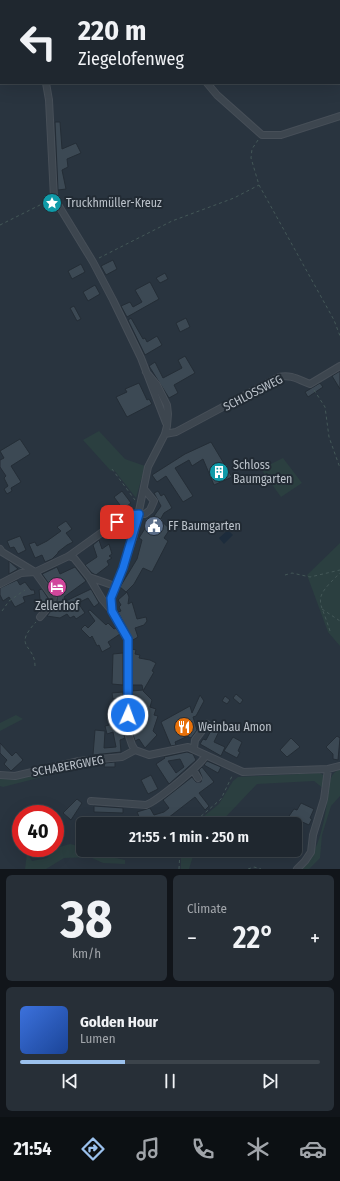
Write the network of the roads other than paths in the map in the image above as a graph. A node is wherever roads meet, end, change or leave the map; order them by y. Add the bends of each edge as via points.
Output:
1 (46, 84) edge
2 (208, 84) edge
3 (340, 116) edge
4 (340, 366) edge
5 (165, 434) junction
6 (144, 489) junction
7 (139, 514) junction
8 (0, 549) edge
9 (69, 556) junction
10 (35, 572) junction
11 (89, 577) junction
12 (0, 584) edge
13 (115, 586) junction
14 (113, 593) junction
15 (102, 599) junction
16 (112, 611) junction
17 (40, 617) road end
18 (206, 724) dead end
19 (194, 748) junction
20 (135, 750) junction
21 (206, 755) junction
22 (340, 766) edge
23 (328, 769) junction
24 (192, 770) junction
25 (0, 776) edge
26 (198, 778) dead end
27 (91, 801) dead end
28 (155, 801) junction
29 (159, 808) dead end
30 (298, 869) edge

1 - 5 street via 54,198 113,300 167,426
2 - 3 street via 262,135 281,135
4 - 5 street, SCHLOSSWEG via 310,384 295,377 279,377 176,432
5 - 6 street via 148,467
6 - 7 street
6 - 7 street via 154,501 153,506 145,514
7 - 9 street via 126,515
7 - 13 street
8 - 10 street
9 - 10 street
9 - 11 street via 74,558
10 - 12 street via 22,573
10 - 17 street via 53,597 52,603
11 - 13 street
11 - 15 street
13 - 14 street
14 - 15 street
14 - 16 street
15 - 16 street
16 - 20 street via 128,639 127,730
18 - 19 street via 195,740
19 - 20 street via 149,755
19 - 21 street
20 - 25 street, SCHABERGWEG via 122,757 79,761 15,776
21 - 23 street via 243,772
21 - 24 street via 203,762
22 - 23 street
23 - 30 street via 324,799 313,835 311,852
24 - 26 street
24 - 28 street
27 - 28 street via 146,805
28 - 29 street

